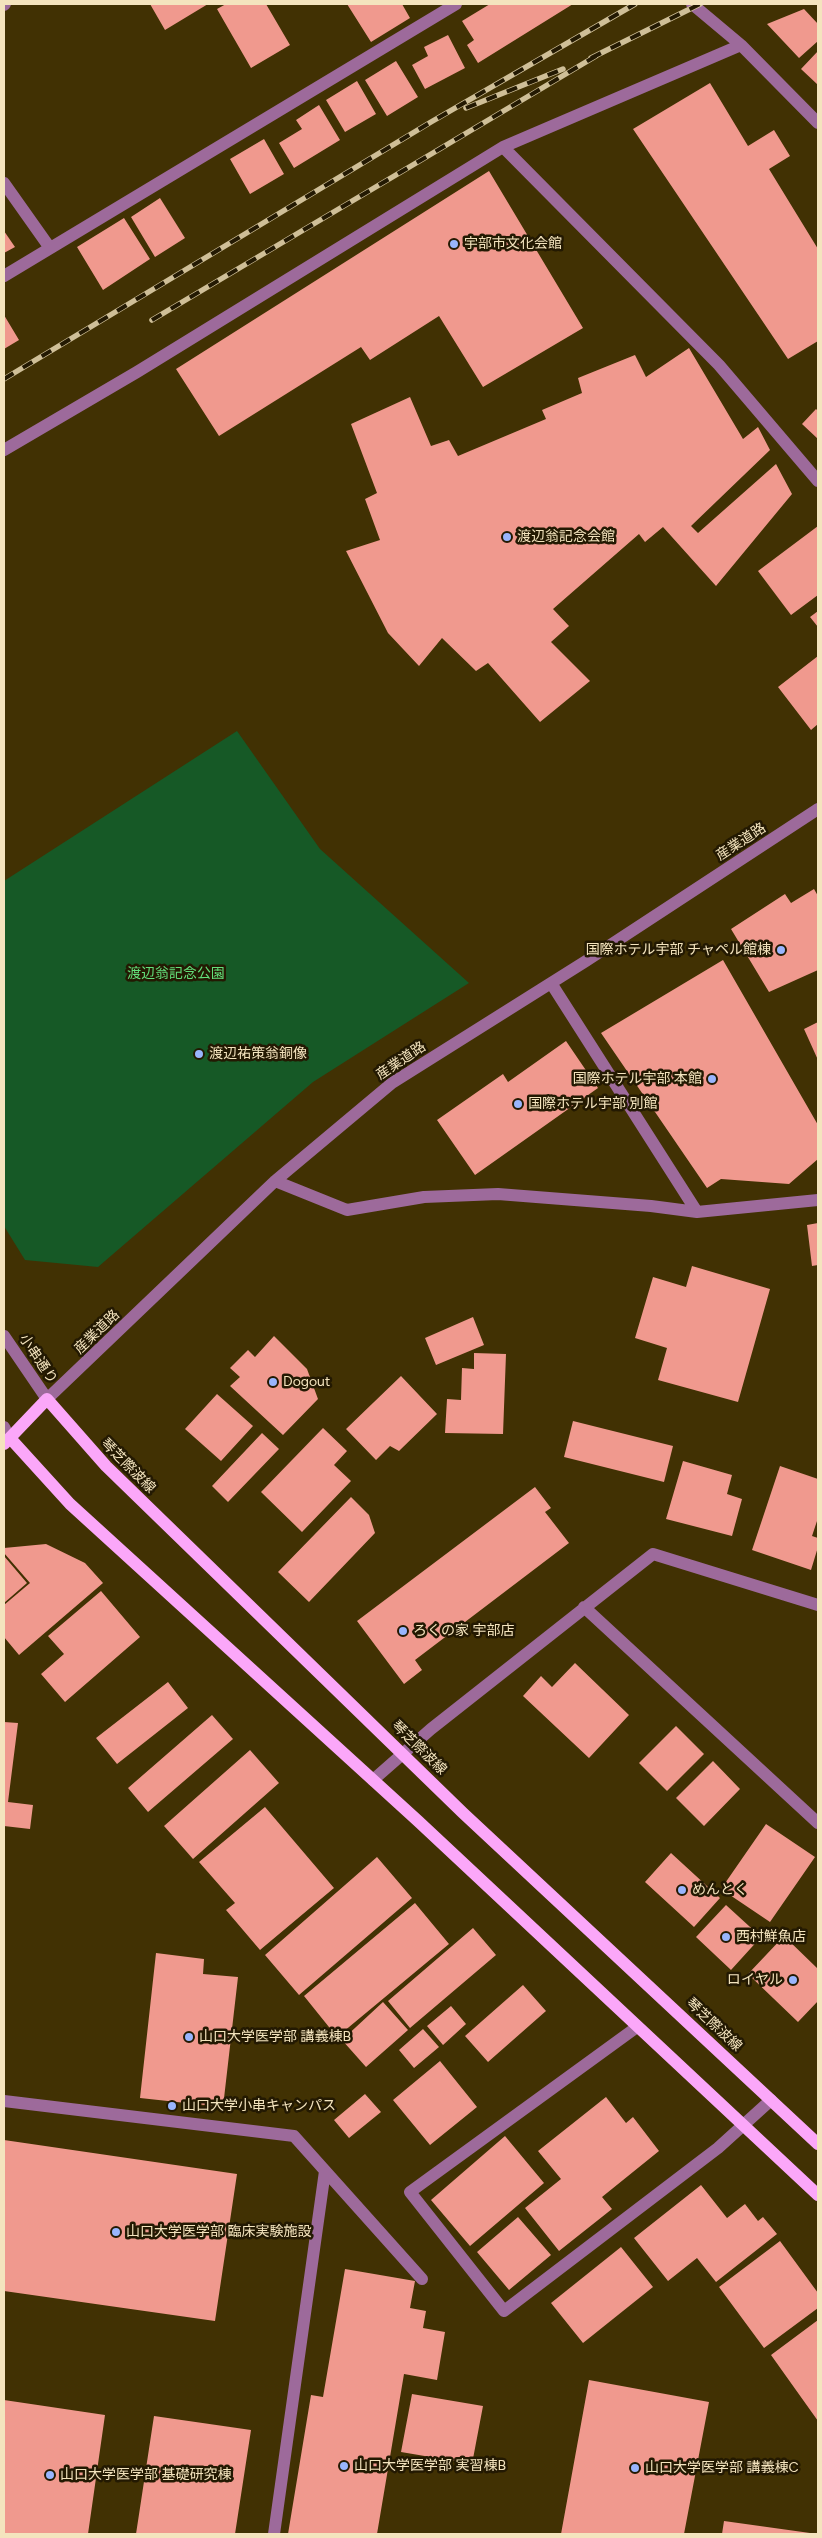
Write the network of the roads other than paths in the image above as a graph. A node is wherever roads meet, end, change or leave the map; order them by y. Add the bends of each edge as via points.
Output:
1 (456, 4) edge
2 (692, 4) edge
3 (741, 46) junction
4 (818, 123) edge
5 (503, 147) junction
6 (4, 183) edge
7 (50, 248) junction
8 (4, 276) edge
9 (4, 450) edge
10 (818, 481) edge
11 (818, 809) edge
12 (551, 983) junction
13 (275, 1181) junction
14 (818, 1200) edge
15 (697, 1212) junction
16 (4, 1336) edge
17 (47, 1400) junction
18 (6, 1436) edge
19 (818, 1605) edge
20 (584, 1607) junction
21 (403, 1753) junction
22 (373, 1780) junction
23 (818, 1823) edge
24 (637, 2027) junction
25 (771, 2100) junction
26 (4, 2101) edge
27 (742, 2126) junction
28 (818, 2144) edge
29 (325, 2171) junction
30 (818, 2195) edge
31 (422, 2279) dead end
32 (274, 2534) edge

1 - 7 street
2 - 3 street
3 - 4 street
3 - 5 street
5 - 9 street
5 - 10 street via 719,365
6 - 7 street
7 - 8 street
11 - 12 street, 産業道路
12 - 13 street, 産業道路 via 392,1083
12 - 15 street
13 - 15 street via 347,1210 424,1197 498,1194
13 - 17 street, 産業道路
14 - 15 street
16 - 17 street, 小串通り
17 - 18 main road
17 - 21 main road, 琴芝際波線 via 106,1466
18 - 22 main road via 70,1504
19 - 20 street via 653,1554
20 - 21 street
20 - 23 street
21 - 22 street
21 - 25 main road, 琴芝際波線
22 - 24 main road
24 - 27 main road
24 - 27 street via 410,2192 504,2311 718,2148
25 - 27 street
25 - 28 main road, 琴芝際波線
26 - 29 street via 294,2136
27 - 30 main road
29 - 31 street
29 - 32 street

